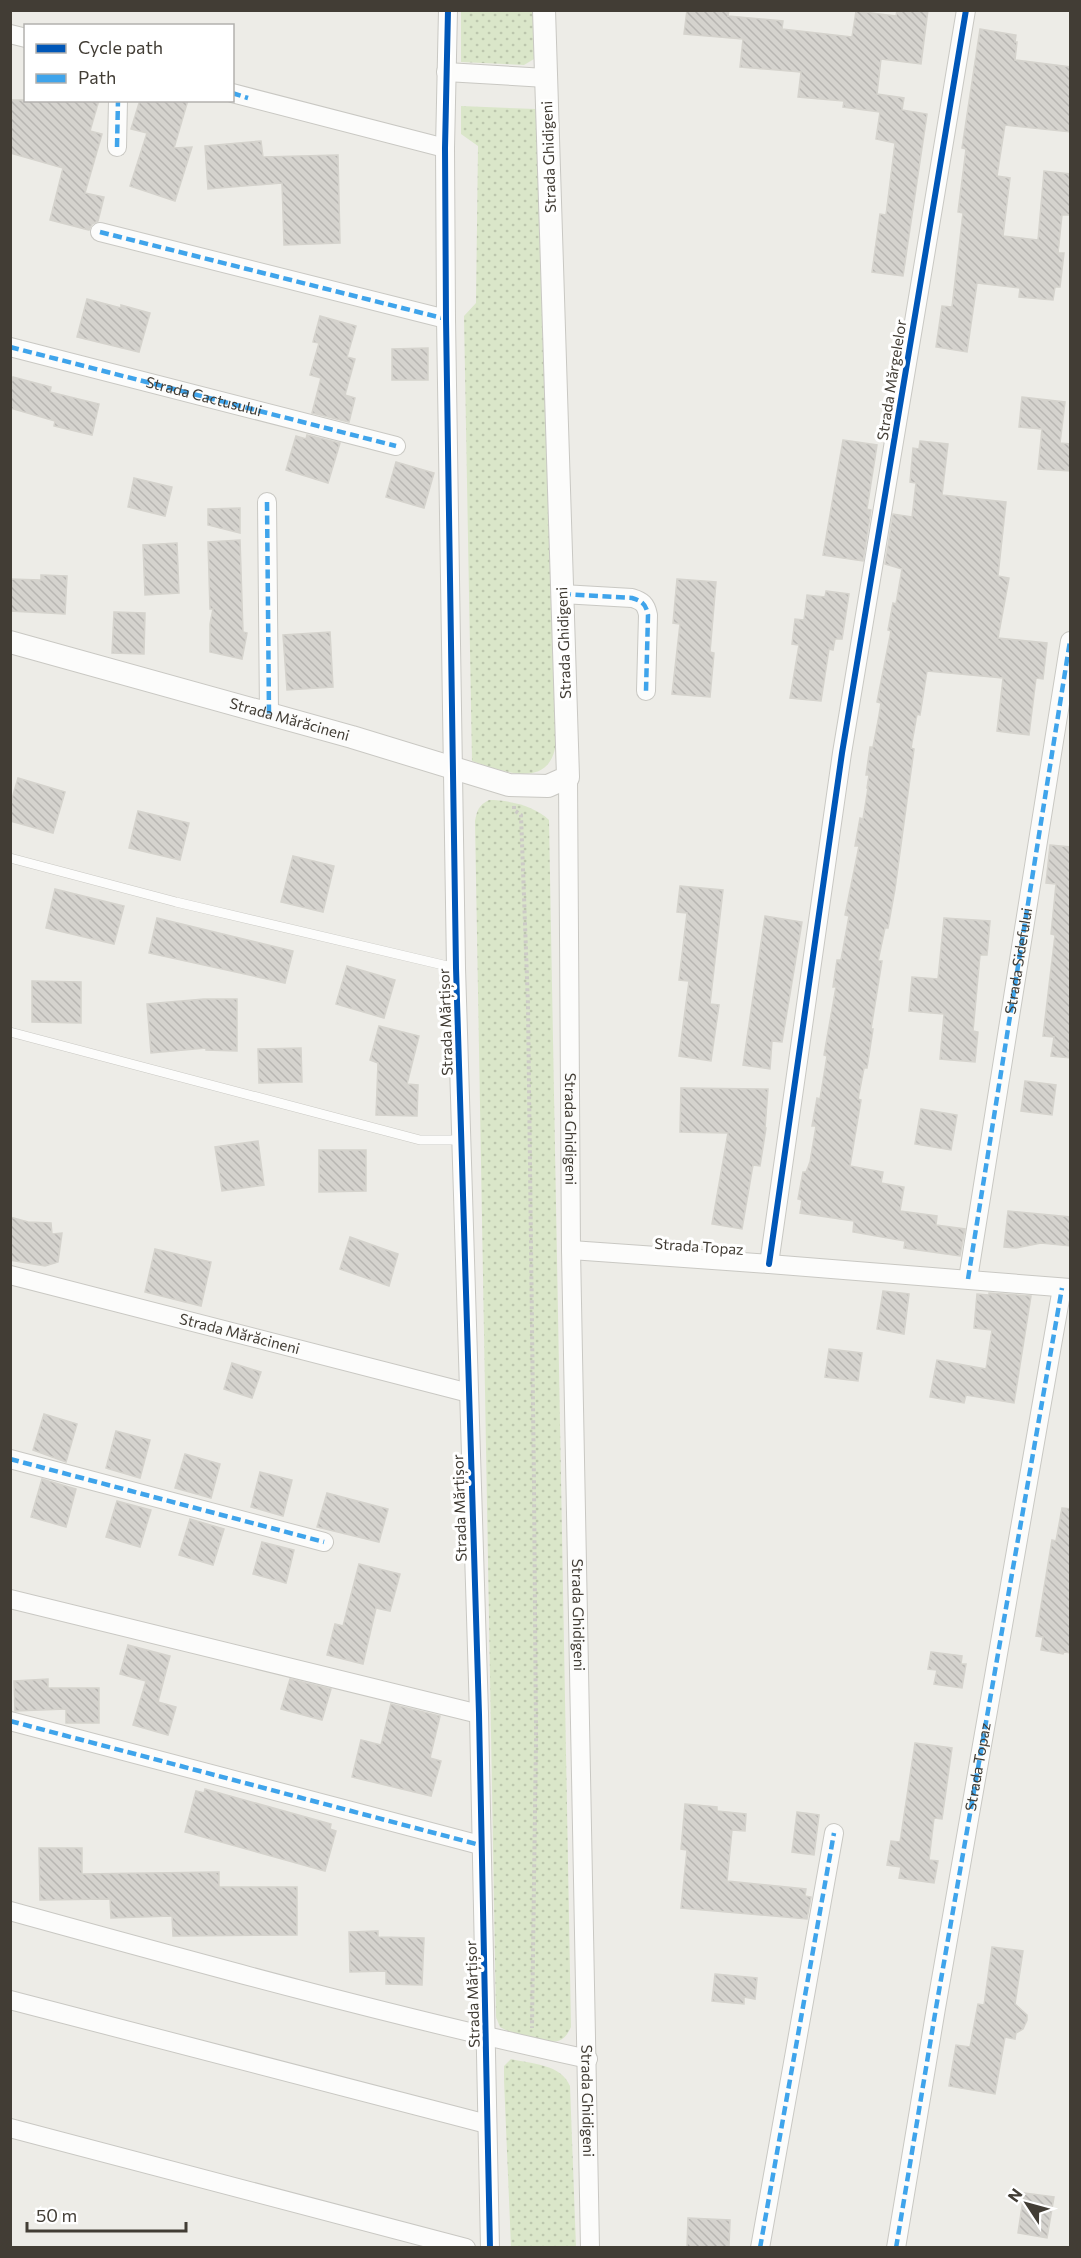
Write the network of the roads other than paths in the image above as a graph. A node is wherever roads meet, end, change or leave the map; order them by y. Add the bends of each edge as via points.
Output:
1 (448, 10) edge
2 (544, 10) edge
3 (966, 10) edge
4 (446, 72) junction
5 (546, 78) junction
6 (234, 94) edge
7 (118, 102) edge
8 (117, 147) dead end
9 (445, 147) junction
10 (100, 232) dead end
11 (446, 319) junction
12 (10, 347) edge
13 (396, 446) dead end
14 (267, 501) dead end
15 (562, 594) junction
16 (1071, 641) edge
17 (10, 642) edge
18 (646, 691) dead end
19 (269, 714) junction
20 (454, 767) junction
21 (568, 777) junction
22 (10, 858) edge
23 (456, 968) junction
24 (10, 1032) edge
25 (461, 1140) junction
26 (571, 1250) junction
27 (769, 1264) junction
28 (10, 1275) edge
29 (968, 1279) junction
30 (1066, 1288) edge
31 (469, 1393) junction
32 (10, 1459) edge
33 (324, 1542) dead end
34 (10, 1599) edge
35 (479, 1714) junction
36 (10, 1721) edge
37 (834, 1833) dead end
38 (480, 1845) junction
39 (10, 1911) edge
40 (10, 2000) edge
41 (487, 2037) junction
42 (588, 2059) junction
43 (487, 2124) junction
44 (10, 2128) edge
45 (466, 2247) edge
46 (490, 2247) edge
47 (590, 2247) edge
48 (760, 2247) edge
49 (897, 2247) edge

1 - 4 street, Strada Mărțișor
2 - 5 street, Strada Ghidigeni
3 - 27 street, Strada Mărgelelor via 842,753
4 - 5 street
4 - 9 street, Strada Mărțișor
5 - 15 street, Strada Ghidigeni
6 - 9 street
7 - 8 street
9 - 11 street, Strada Mărțișor
10 - 11 street
11 - 20 street, Strada Mărțișor
12 - 13 street, Strada Cactusului
14 - 19 street
15 - 18 street via 641,601 648,615
15 - 21 street, Strada Ghidigeni
16 - 29 street, Strada Sidefului
17 - 19 street, Strada Mărăcineni
19 - 20 street, Strada Mărăcineni
20 - 21 street, Strada Mărăcineni via 509,785 548,786
20 - 23 street, Strada Mărțișor
21 - 26 street, Strada Ghidigeni
22 - 23 lane
23 - 25 street, Strada Mărțișor
24 - 25 lane via 420,1140
25 - 31 street, Strada Mărțișor
26 - 27 street, Strada Topaz
26 - 42 street, Strada Ghidigeni
27 - 29 street, Strada Topaz
28 - 31 street, Strada Mărăcineni
29 - 30 street, Strada Topaz
30 - 49 street, Strada Topaz via 936,2008
31 - 35 street, Strada Mărțișor
32 - 33 street
34 - 35 street
35 - 38 street, Strada Mărțișor
36 - 38 street
37 - 48 street
38 - 41 street, Strada Mărțișor
39 - 41 street
40 - 43 street
41 - 42 street
41 - 43 street, Strada Mărțișor
42 - 47 street, Strada Ghidigeni
43 - 46 street, Strada Mărțișor
44 - 45 street

